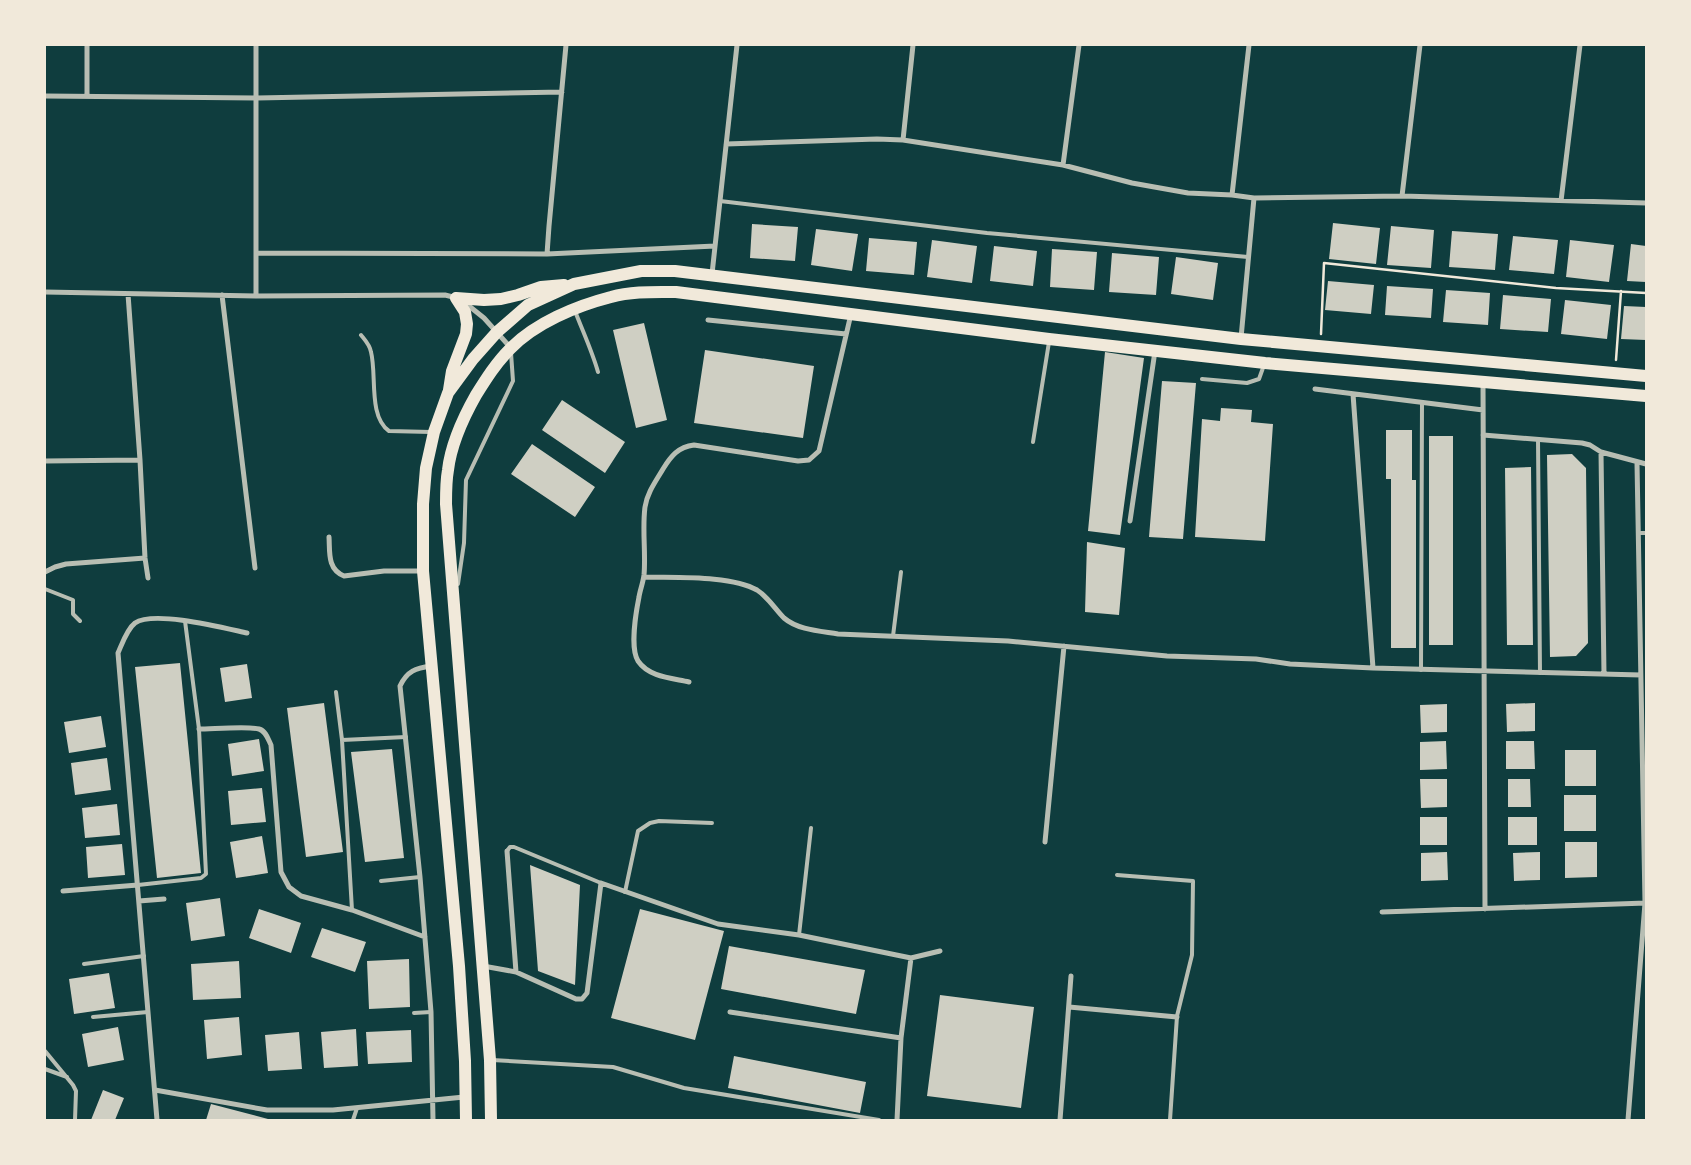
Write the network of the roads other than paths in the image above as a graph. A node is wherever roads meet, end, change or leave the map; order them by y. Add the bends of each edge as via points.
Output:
1 (87, 45) edge
2 (256, 45) edge
3 (566, 45) edge
4 (737, 45) edge
5 (913, 45) edge
6 (1079, 45) edge
7 (1249, 45) edge
8 (1420, 45) edge
9 (1580, 45) edge
10 (562, 92) junction
11 (45, 96) edge
12 (87, 96) junction
13 (257, 98) junction
14 (903, 140) junction
15 (726, 144) junction
16 (1063, 165) junction
17 (1232, 195) junction
18 (1402, 196) junction
19 (1254, 198) junction
20 (720, 201) junction
21 (1561, 201) junction
22 (1646, 203) edge
23 (715, 246) junction
24 (257, 253) junction
25 (548, 254) junction
26 (1248, 257) junction
27 (712, 274) junction
28 (574, 284) junction
29 (45, 292) edge
30 (128, 294) junction
31 (222, 295) junction
32 (256, 296) junction
33 (456, 298) junction
34 (574, 309) junction
35 (852, 313) junction
36 (708, 320) dead end
37 (497, 332) junction
38 (846, 334) junction
39 (361, 335) dead end
40 (1049, 339) junction
41 (1242, 339) junction
42 (511, 348) junction
43 (1155, 351) junction
44 (1265, 363) junction
45 (598, 372) dead end
46 (1646, 376) edge
47 (1202, 379) dead end
48 (1483, 382) junction
49 (1315, 389) dead end
50 (448, 393) junction
51 (1353, 394) junction
52 (1646, 396) edge
53 (1422, 402) junction
54 (1483, 410) junction
55 (434, 432) junction
56 (1483, 435) junction
57 (1538, 440) junction
58 (1033, 442) dead end
59 (1601, 452) junction
60 (140, 460) junction
61 (45, 461) edge
62 (1637, 463) junction
63 (1646, 464) edge
64 (1130, 521) dead end
65 (1638, 533) junction
66 (1646, 533) edge
67 (330, 537) dead end
68 (145, 558) junction
69 (255, 568) dead end
70 (423, 571) junction
71 (45, 572) edge
72 (902, 572) dead end
73 (644, 577) junction
74 (148, 578) dead end
75 (1646, 583) edge
76 (1639, 584) junction
77 (45, 588) edge
78 (453, 613) junction
79 (80, 621) dead end
80 (185, 621) junction
81 (247, 633) dead end
82 (893, 636) junction
83 (1643, 643) edge
84 (1064, 646) junction
85 (432, 666) junction
86 (1373, 668) junction
87 (1422, 670) junction
88 (1484, 671) junction
89 (1540, 672) junction
90 (1604, 674) junction
91 (1641, 675) junction
92 (689, 682) dead end
93 (1644, 691) edge
94 (336, 692) dead end
95 (199, 729) junction
96 (406, 737) junction
97 (342, 740) junction
98 (1644, 749) edge
99 (1644, 798) edge
100 (712, 822) dead end
101 (811, 828) dead end
102 (1045, 842) dead end
103 (507, 851) joint
104 (1645, 853) edge
105 (1117, 875) dead end
106 (420, 877) junction
107 (381, 880) dead end
108 (601, 882) junction
109 (138, 885) junction
110 (63, 891) dead end
111 (625, 892) junction
112 (164, 898) dead end
113 (139, 901) junction
114 (1645, 903) edge
115 (1485, 909) junction
116 (352, 910) junction
117 (1382, 912) dead end
118 (799, 935) junction
119 (425, 938) junction
120 (940, 951) dead end
121 (144, 956) junction
122 (911, 958) junction
123 (84, 964) dead end
124 (483, 966) junction
125 (516, 972) junction
126 (1071, 976) dead end
127 (1069, 1007) junction
128 (148, 1012) junction
129 (431, 1012) junction
130 (730, 1012) dead end
131 (414, 1013) dead end
132 (93, 1017) dead end
133 (1177, 1017) junction
134 (901, 1038) junction
135 (45, 1051) edge
136 (490, 1060) junction
137 (45, 1069) edge
138 (69, 1078) junction
139 (155, 1090) junction
140 (466, 1097) junction
141 (433, 1099) junction
142 (357, 1108) junction
143 (75, 1120) edge
144 (157, 1120) edge
145 (354, 1120) edge
146 (433, 1120) edge
147 (466, 1120) edge
148 (491, 1120) edge
149 (879, 1120) edge
150 (897, 1120) edge
151 (1060, 1120) edge
152 (1170, 1120) edge
153 (1628, 1120) edge

1 - 12 street
2 - 13 street
3 - 10 street
4 - 15 street
5 - 14 street
6 - 16 street
7 - 17 street
8 - 18 street
9 - 21 street
10 - 13 street
10 - 25 street
11 - 12 street
12 - 13 street
13 - 24 street
14 - 15 street
14 - 16 street
15 - 20 street
16 - 17 street via 1188,193
17 - 19 street
18 - 19 street
18 - 21 street
19 - 26 street
20 - 23 street
20 - 26 lane via 987,233
21 - 22 street
23 - 25 street
23 - 27 street
24 - 25 street
24 - 32 street
26 - 41 street
27 - 28 highway via 641,271
27 - 41 highway
28 - 33 highway via 541,287 518,296 484,300
28 - 37 highway via 528,306
29 - 30 street
30 - 31 street
30 - 60 street
31 - 32 street
31 - 69 street
32 - 33 street via 445,295
33 - 37 street via 471,307
33 - 50 highway via 465,312 467,324
34 - 35 highway via 612,297 643,292 676,292
34 - 42 highway via 540,326
34 - 45 lane via 592,349
35 - 38 street
35 - 40 highway
36 - 38 street
37 - 42 street
37 - 50 highway
38 - 73 street via 819,451 810,460 798,461 694,445 684,446 669,460 651,488 645,506
39 - 55 lane via 372,352 376,406 384,427 390,431
40 - 43 highway
40 - 58 lane
41 - 46 highway
42 - 78 lane via 513,381 466,480 464,543
42 - 78 highway via 491,371 470,404 456,437 448,469 446,504
43 - 44 highway
43 - 64 street
44 - 47 lane via 1262,374 1252,382
44 - 48 highway
48 - 52 highway
48 - 54 street
49 - 51 street
50 - 55 highway
51 - 53 street
51 - 86 street
53 - 54 street
53 - 87 lane
54 - 56 street
55 - 70 highway via 423,504
56 - 57 street
56 - 88 street
57 - 59 street via 1582,442
57 - 89 lane
59 - 62 street
59 - 90 street
60 - 61 street
60 - 68 street
62 - 63 street
62 - 65 street
65 - 66 lane
65 - 76 street
67 - 70 street via 330,562 344,576 384,570
68 - 71 street via 66,564
68 - 74 street
70 - 85 highway
72 - 82 lane
73 - 82 street via 722,580 745,585 758,591 795,625 838,634
73 - 92 street via 638,598 633,649 637,659 652,674
75 - 76 street
76 - 83 street
77 - 79 lane via 73,600 73,614
78 - 124 highway
80 - 81 street
80 - 95 lane
80 - 109 street via 144,618 134,624 118,653
82 - 84 street
83 - 91 street
84 - 86 street via 1167,656
84 - 102 street
85 - 96 street via 410,672 400,686
85 - 140 highway via 459,966
86 - 87 street
87 - 88 street
88 - 89 street
88 - 115 street
89 - 90 street
90 - 91 street
91 - 93 street
93 - 98 street
94 - 97 lane
95 - 109 lane via 206,874 201,878
95 - 116 street via 252,728 261,729 267,735 271,745 281,872 289,887 301,896
96 - 97 lane
96 - 106 street
97 - 116 lane
98 - 99 street
99 - 104 street
100 - 111 lane via 650,823 638,831
101 - 118 lane
103 - 108 lane via 514,847
103 - 125 street
104 - 114 street
105 - 133 lane via 1194,881 1192,955
106 - 107 lane
106 - 119 street
108 - 111 street
108 - 125 street via 587,993 582,999
109 - 110 street
109 - 113 street
111 - 118 street via 718,924
112 - 113 street
113 - 121 street
114 - 115 street
114 - 153 street
115 - 117 street
116 - 119 street
118 - 122 street
119 - 129 street
120 - 122 street
121 - 123 lane
121 - 128 street
122 - 134 street
124 - 125 street
124 - 136 highway
126 - 127 street
127 - 133 street
127 - 151 street
128 - 132 lane
128 - 139 street
129 - 131 lane
129 - 141 street
130 - 134 street
133 - 152 lane
134 - 150 street
135 - 138 lane
136 - 148 highway
136 - 149 lane via 613,1067 684,1088
137 - 138 lane
138 - 143 lane via 76,1090
139 - 142 street via 267,1110
139 - 144 street
140 - 141 street
140 - 147 highway
141 - 142 street
141 - 146 street
142 - 145 lane

